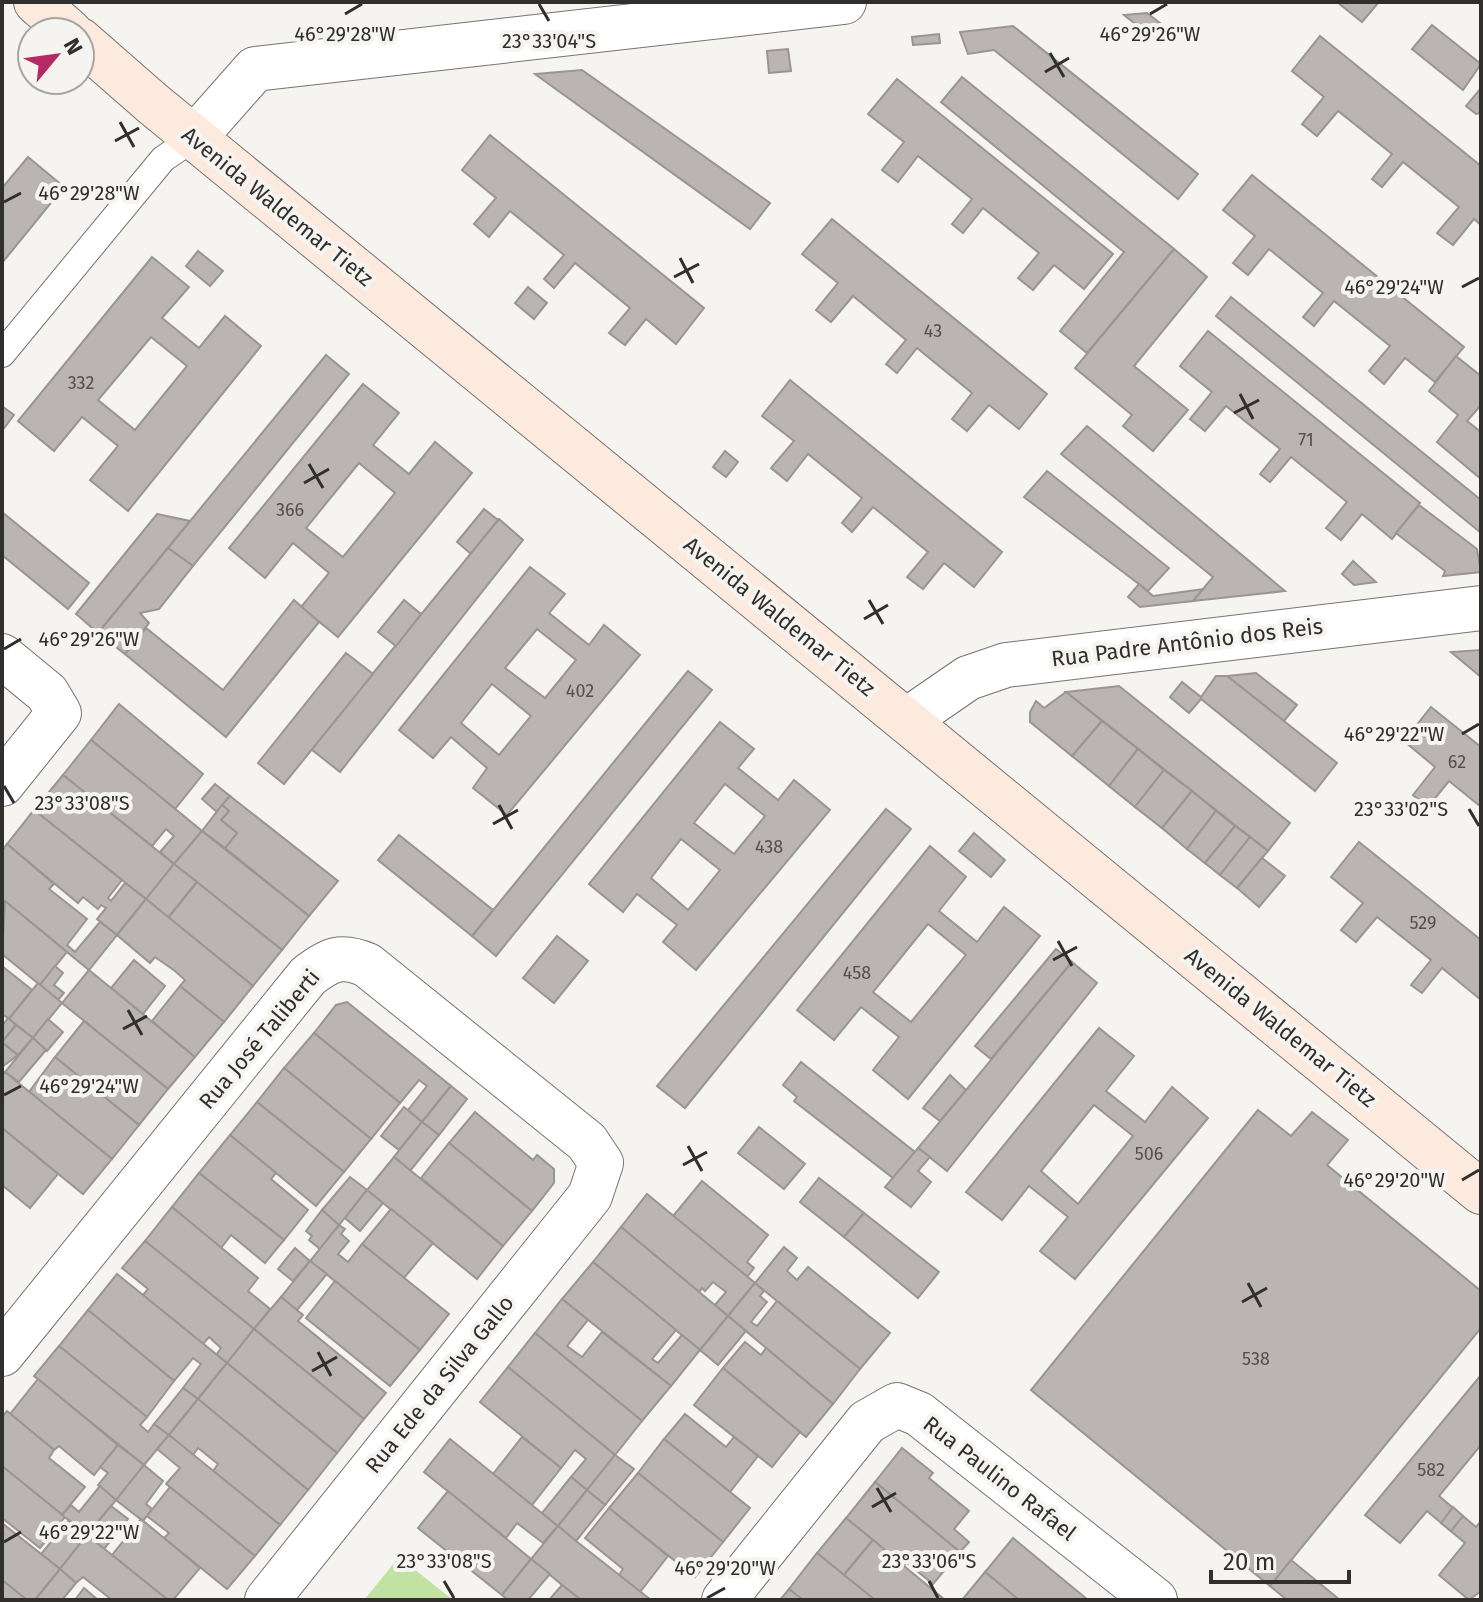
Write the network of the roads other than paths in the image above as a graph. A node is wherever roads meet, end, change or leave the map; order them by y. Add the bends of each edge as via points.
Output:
1 (36, 2) edge
2 (844, 2) edge
3 (52, 16) edge
4 (96, 54) edge
5 (194, 138) junction
6 (2, 354) edge
7 (1481, 608) edge
8 (2, 656) edge
9 (907, 720) junction
10 (2, 784) edge
11 (601, 1163) joint
12 (1481, 1192) edge
13 (2, 1354) edge
14 (267, 1600) edge
15 (724, 1600) edge
16 (1155, 1600) edge

1 - 3 street
2 - 5 street via 255,69
4 - 5 street, Avenida Waldemar Tietz
5 - 6 lane via 163,159
5 - 9 street, Avenida Waldemar Tietz
7 - 9 street, Rua Padre Antônio dos Reis via 1006,665 968,678
8 - 10 street via 47,693 59,713
9 - 12 street, Avenida Waldemar Tietz
11 - 13 street, Rua José Taliberti via 587,1142 367,965 347,956 330,959 308,976
11 - 14 street, Rua Ede da Silva Gallo via 590,1196
15 - 16 street, Rua Paulino Rafael via 867,1422 897,1405 919,1414

